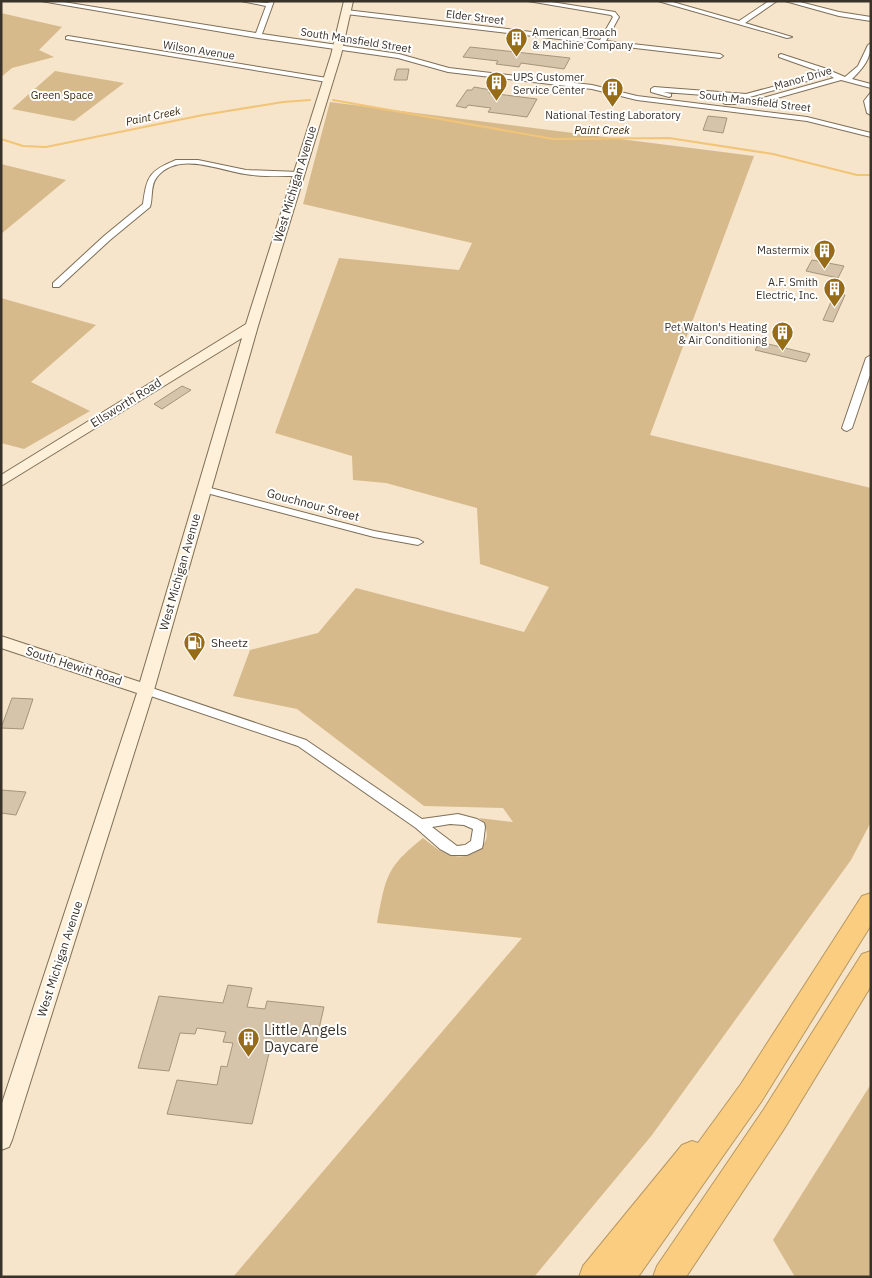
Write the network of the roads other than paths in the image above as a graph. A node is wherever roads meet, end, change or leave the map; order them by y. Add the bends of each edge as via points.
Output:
1 (44, 1) edge
2 (244, 1) edge
3 (349, 1) edge
4 (531, 1) edge
5 (661, 1) edge
6 (774, 1) edge
7 (788, 1) edge
8 (271, 3) edge
9 (346, 12) junction
10 (871, 19) edge
11 (740, 23) junction
12 (258, 36) junction
13 (68, 38) dead end
14 (789, 38) dead end
15 (602, 42) junction
16 (871, 45) edge
17 (337, 48) junction
18 (869, 54) edge
19 (720, 56) dead end
20 (781, 56) dead end
21 (830, 73) junction
22 (844, 79) junction
23 (327, 80) junction
24 (871, 86) edge
25 (871, 94) edge
26 (871, 114) edge
27 (871, 135) edge
28 (298, 177) junction
29 (56, 285) dead end
30 (252, 326) junction
31 (871, 358) edge
32 (847, 428) dead end
33 (1, 482) edge
34 (203, 489) junction
35 (418, 542) dead end
36 (1, 642) edge
37 (146, 690) junction
38 (420, 824) dead end
39 (871, 903) edge
40 (871, 962) edge
41 (751, 1093) junction
42 (1, 1140) edge
43 (594, 1277) edge
44 (619, 1277) edge
45 (668, 1277) edge

1 - 12 street, South Mansfield Street
2 - 8 street
3 - 9 main road, West Michigan Avenue
4 - 15 street via 609,12 616,17
5 - 11 street
6 - 11 street
7 - 10 street
8 - 12 street
9 - 15 street, Elder Street
9 - 17 main road, West Michigan Avenue
11 - 14 street
12 - 17 street, South Mansfield Street
13 - 23 street, Wilson Avenue
15 - 19 street, Elder Street
16 - 18 street, Manor Drive
17 - 23 main road, West Michigan Avenue
17 - 27 street, South Mansfield Street via 399,56 448,70 592,87 636,98 807,119
18 - 22 street, Manor Drive via 861,67
20 - 21 street
21 - 22 street
21 - 22 street, Manor Drive via 746,96 657,88 654,92 732,103 756,102
22 - 24 street
23 - 28 main road, West Michigan Avenue
25 - 26 street via 867,101
28 - 29 street via 250,176 246,172 198,162 179,162 164,168 150,182 147,205
28 - 30 main road, West Michigan Avenue
30 - 33 main road, Ellsworth Road
30 - 34 main road, West Michigan Avenue
31 - 32 street
34 - 35 street, Gouchnour Street via 374,534
34 - 37 main road, West Michigan Avenue
36 - 37 main road, South Hewitt Road
37 - 38 street via 302,743
37 - 42 main road, West Michigan Avenue
39 - 41 highway
40 - 45 highway via 774,1119
41 - 43 highway via 725,1116
41 - 44 highway

